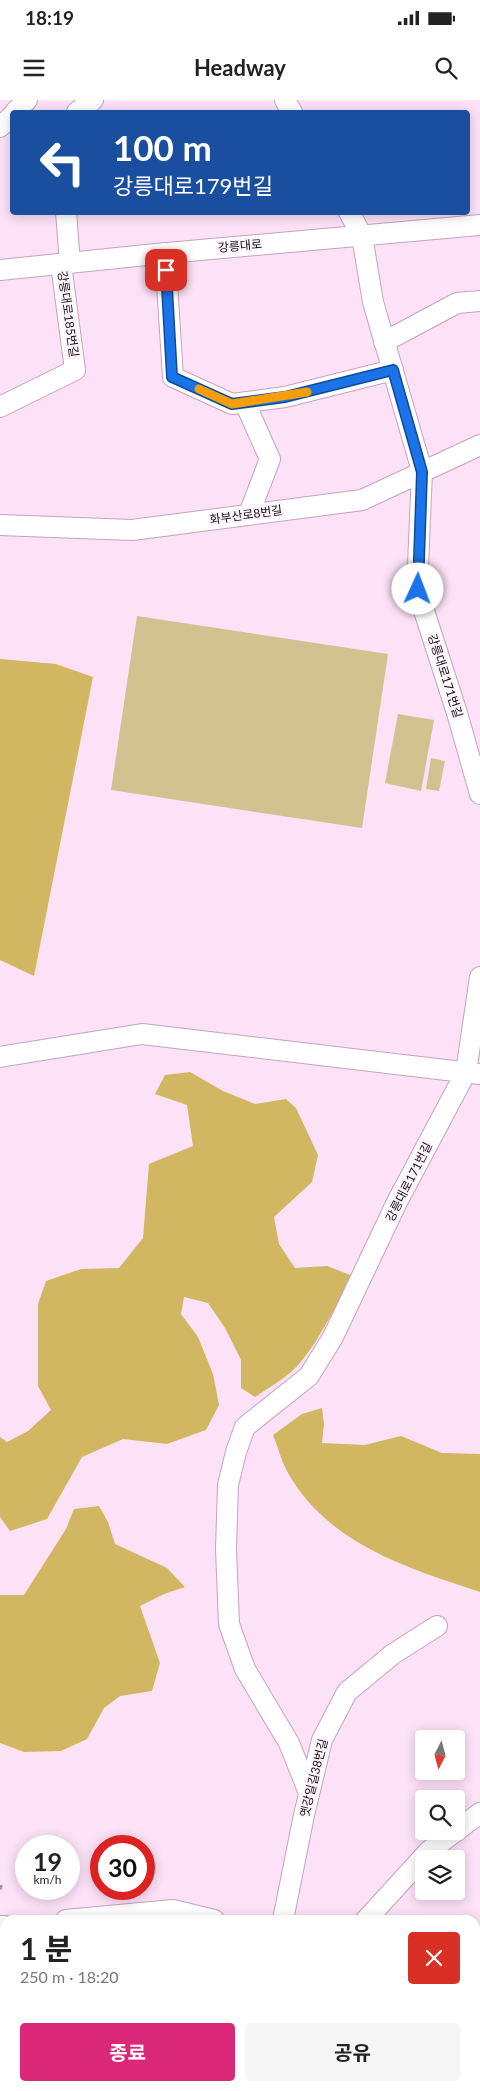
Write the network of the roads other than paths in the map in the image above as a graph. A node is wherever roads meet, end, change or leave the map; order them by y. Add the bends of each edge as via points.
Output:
1 (93, 100) edge
2 (80, 110) edge
3 (66, 215) edge
4 (351, 215) edge
5 (480, 225) edge
6 (362, 236) junction
7 (165, 253) junction
8 (66, 264) junction
9 (0, 270) edge
10 (480, 301) edge
11 (384, 342) junction
12 (393, 370) junction
13 (245, 402) junction
14 (0, 407) edge
15 (480, 444) edge
16 (422, 472) junction
17 (249, 514) junction
18 (0, 525) edge
19 (480, 794) edge
20 (480, 977) edge
21 (0, 1057) edge
22 (473, 1073) edge
23 (438, 1626) dead end
24 (309, 1794) junction
25 (480, 1813) edge
26 (465, 1824) edge
27 (444, 1840) edge
28 (120, 1915) edge
29 (194, 1915) edge
30 (284, 1915) edge
31 (371, 1915) edge

1 - 2 street
3 - 8 street
4 - 6 street, 강릉대로171번길
5 - 6 street, 강릉대로
6 - 7 street, 강릉대로
6 - 11 street, 강릉대로171번길 via 373,302
7 - 8 street, 강릉대로
7 - 13 street via 172,377 232,404
8 - 9 street, 강릉대로
8 - 14 street, 강릉대로185번길 via 75,370
10 - 11 street via 457,303
11 - 12 street, 강릉대로171번길
12 - 13 street via 285,397
12 - 16 street, 강릉대로171번길
13 - 17 street via 270,459
15 - 16 street, 화부산로8번길
16 - 17 street, 화부산로8번길 via 362,500
16 - 19 street, 강릉대로171번길 via 418,589
17 - 18 street, 화부산로8번길 via 132,530
20 - 22 street, 강릉대로171번길
21 - 22 street via 142,1034
22 - 24 street, 강릉대로171번길 via 397,1202 333,1337 309,1376 245,1427 228,1485 229,1624 246,1669 289,1743
23 - 24 street, 옛강일길38번길 via 393,1654 347,1692 322,1740
24 - 30 street, 옛강일길38번길
25 - 26 street
27 - 31 street
28 - 29 street via 173,1910

